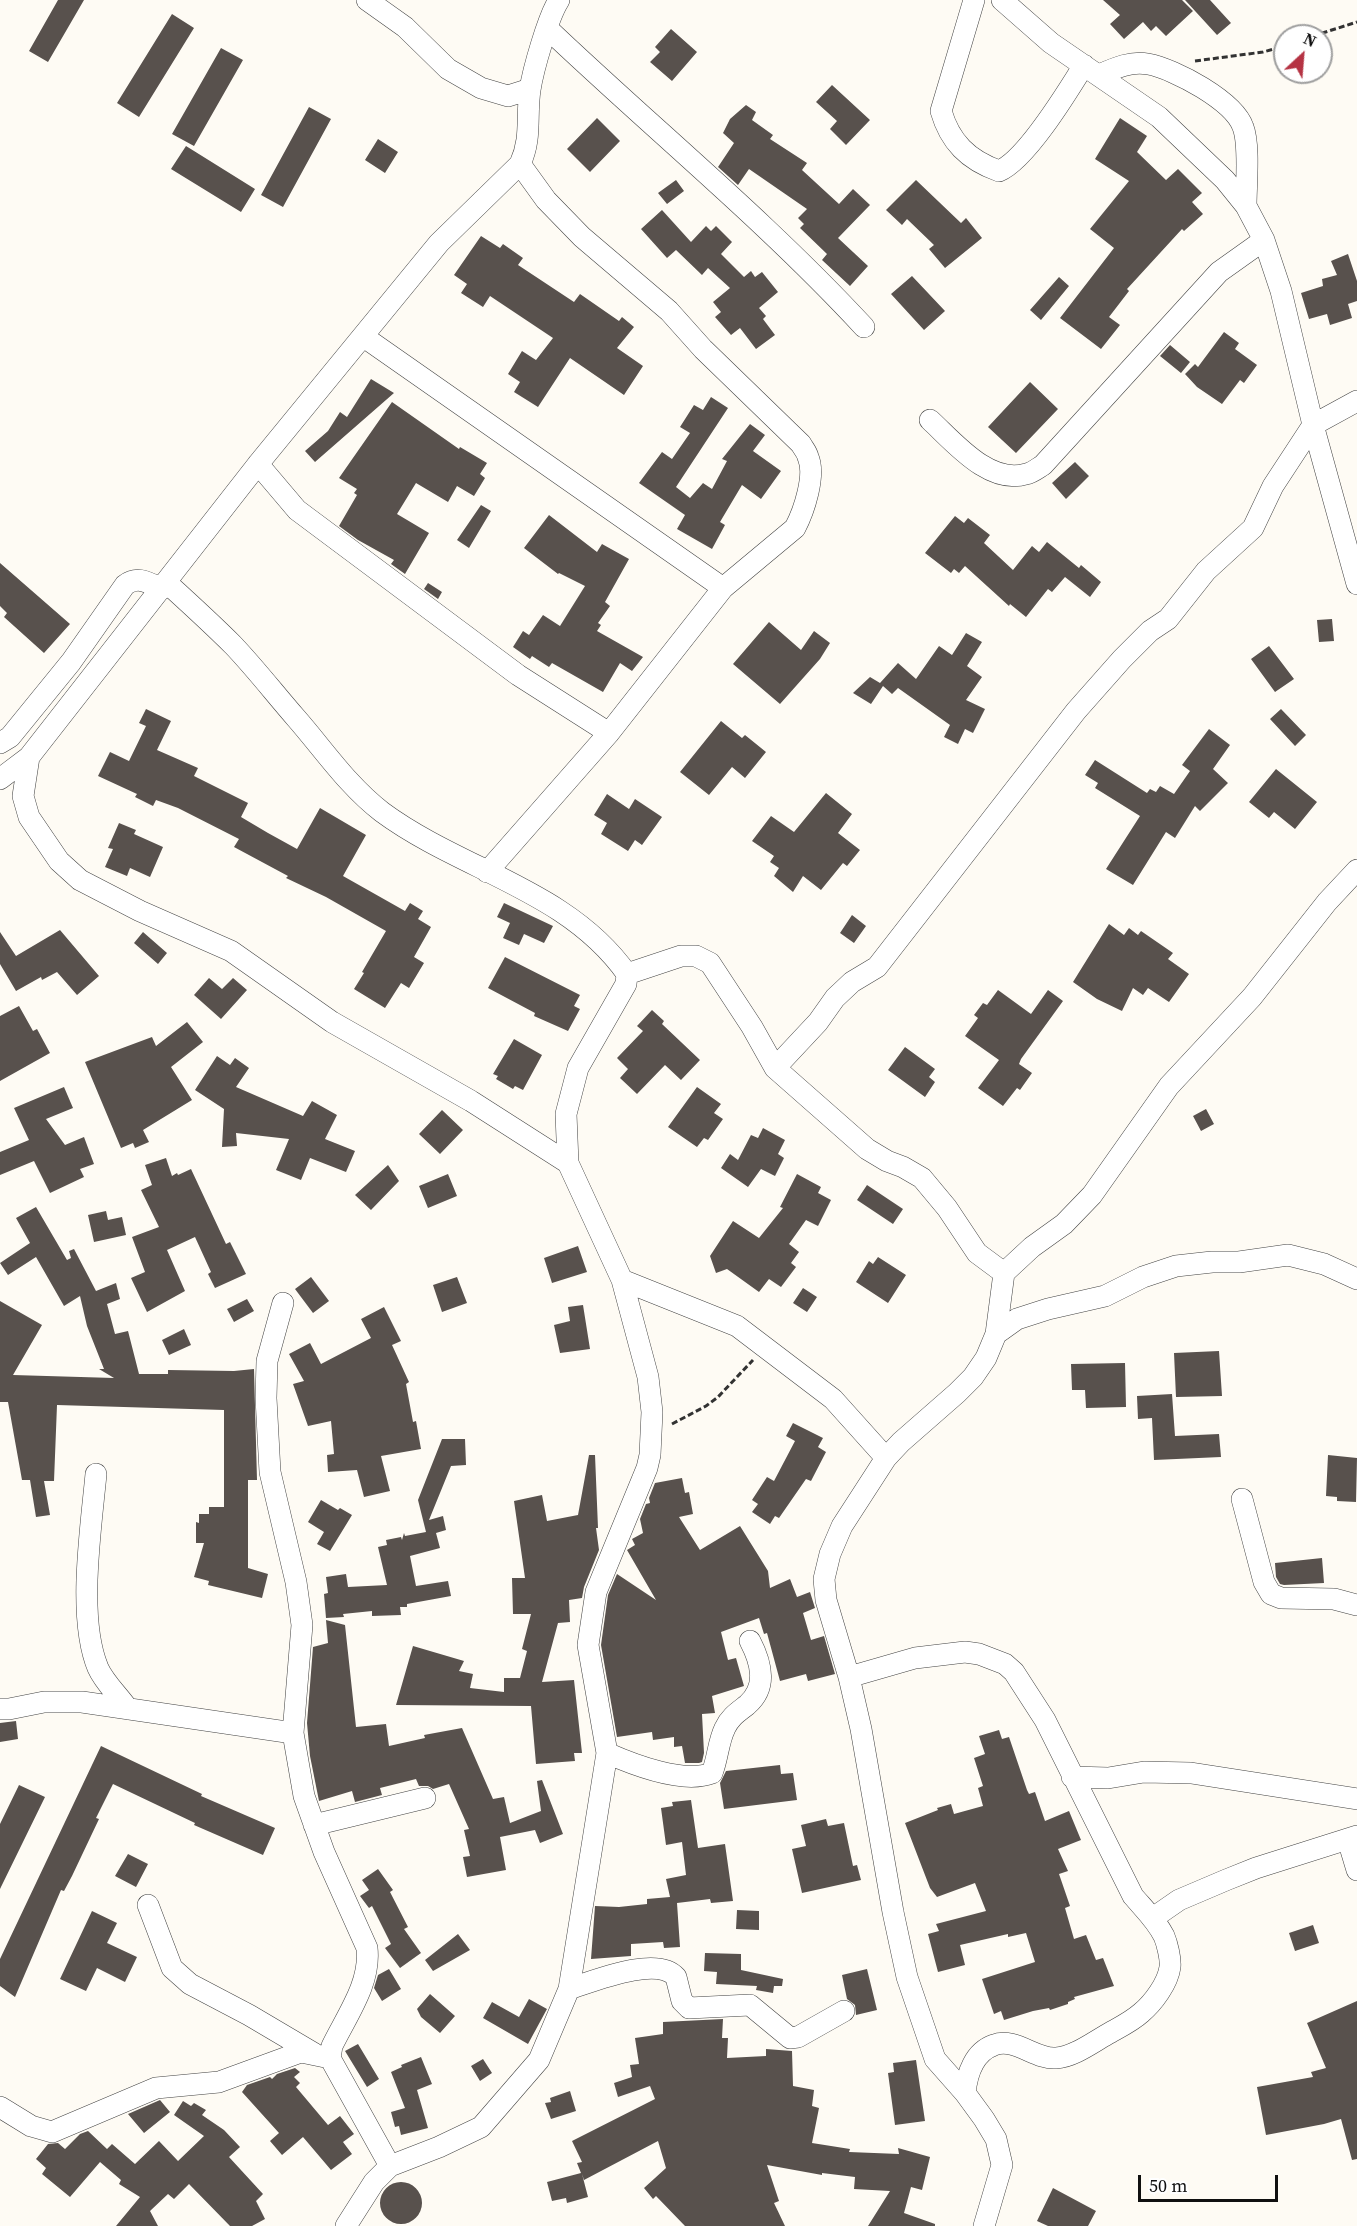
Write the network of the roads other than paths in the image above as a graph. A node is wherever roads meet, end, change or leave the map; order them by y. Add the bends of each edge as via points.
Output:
1 (367, 0) edge
2 (559, 0) edge
3 (974, 0) edge
4 (1002, 0) edge
5 (547, 28) junction
6 (1092, 70) junction
7 (530, 89) junction
8 (520, 164) junction
9 (1246, 206) junction
10 (1264, 240) junction
11 (864, 327) dead end
12 (364, 337) junction
13 (1354, 405) edge
14 (930, 420) dead end
15 (1313, 425) junction
16 (258, 464) junction
17 (1357, 584) edge
18 (165, 586) junction
19 (723, 588) junction
20 (609, 733) junction
21 (0, 743) edge
22 (29, 757) junction
23 (0, 778) edge
24 (1357, 870) edge
25 (487, 872) junction
26 (627, 974) junction
27 (775, 1068) junction
28 (568, 1163) junction
29 (1004, 1273) junction
30 (1357, 1279) edge
31 (622, 1280) junction
32 (283, 1303) dead end
33 (996, 1334) junction
34 (886, 1458) junction
35 (96, 1474) dead end
36 (1242, 1499) dead end
37 (1357, 1605) edge
38 (750, 1641) dead end
39 (849, 1677) junction
40 (0, 1709) edge
41 (128, 1709) junction
42 (293, 1733) junction
43 (607, 1753) junction
44 (1072, 1777) junction
45 (424, 1798) dead end
46 (1357, 1799) edge
47 (314, 1825) junction
48 (1353, 1838) edge
49 (1357, 1870) edge
50 (148, 1905) dead end
51 (1154, 1918) junction
52 (569, 1989) junction
53 (844, 2010) dead end
54 (323, 2056) junction
55 (965, 2093) junction
56 (0, 2107) edge
57 (390, 2166) junction
58 (346, 2226) edge
59 (984, 2226) edge

1 - 7 street via 405,27 448,69 481,88 508,96
2 - 5 street
3 - 6 street via 941,111 954,139 980,164 999,171 1011,163
4 - 6 street via 1051,43
5 - 7 street
5 - 11 street via 771,233
6 - 9 street via 1159,117 1225,180
6 - 9 street via 1147,64 1163,68 1212,95 1236,114 1244,128
7 - 8 street via 527,149
8 - 12 street via 439,243
8 - 19 street via 546,200 582,237 669,311 801,444 809,458 810,484 795,528
9 - 10 street
10 - 14 street via 1219,272 1043,465 1026,474 1008,475 980,466
10 - 15 street via 1281,291
12 - 16 street
12 - 19 street
13 - 15 street
15 - 17 street
15 - 27 street via 1273,486 1253,528 1206,571 1168,619 1122,659 1076,711 877,967 835,998
16 - 18 street
16 - 20 street via 297,510 518,675
18 - 21 street via 140,579 125,585 71,662 10,737
18 - 22 street
18 - 25 street via 234,646 352,786 392,818
19 - 20 street
20 - 25 street
22 - 23 street
22 - 28 street via 23,796 29,817 59,861 80,880 231,951 332,1022 471,1101
24 - 29 street via 1252,997 1169,1086 1092,1195 1064,1224
25 - 26 street via 536,894 572,917
26 - 27 street via 681,956 696,956 710,963
26 - 28 street via 626,984 578,1068 566,1114
27 - 29 street via 867,1149 922,1178 977,1253
28 - 31 street
29 - 33 street
30 - 33 street via 1324,1264 1288,1255 1176,1266 1105,1296 1017,1319
31 - 34 street via 737,1326 833,1399
31 - 43 street via 648,1377 652,1435 647,1468 596,1593 588,1645
32 - 42 street via 267,1361 266,1398 270,1472 302,1625
33 - 34 street via 973,1377
34 - 39 street via 842,1526 824,1579 826,1600
35 - 41 street via 87,1578 90,1636 98,1668
36 - 37 street via 1264,1582 1271,1594 1281,1598 1334,1599
38 - 43 street via 760,1659 761,1681 754,1698 731,1716 724,1729 712,1773 694,1778 672,1774
39 - 44 street via 915,1658 965,1652 994,1659 1014,1672 1045,1720
39 - 55 street via 908,1977 935,2058
40 - 41 street via 44,1702 82,1702
41 - 42 street
42 - 47 street via 304,1796
43 - 52 street
44 - 46 street via 1191,1773
44 - 51 street via 1133,1896
45 - 47 street
47 - 54 street via 367,1948 369,1964 366,1979
48 - 49 street
48 - 51 street via 1226,1880 1179,1900
50 - 54 street via 172,1968 190,1984
51 - 55 street via 1165,1937 1170,1967 1151,2004 1082,2048 1057,2058 1020,2047 994,2045 975,2061 967,2074
52 - 53 street via 636,1969 666,1969 676,1977 682,2001 689,2008 750,2005 790,2038
52 - 57 street via 539,2060 481,2127
54 - 56 street via 301,2052 219,2082 156,2088 52,2132 31,2126
54 - 57 street
55 - 59 street via 996,2139 1002,2165
57 - 58 street via 374,2182

